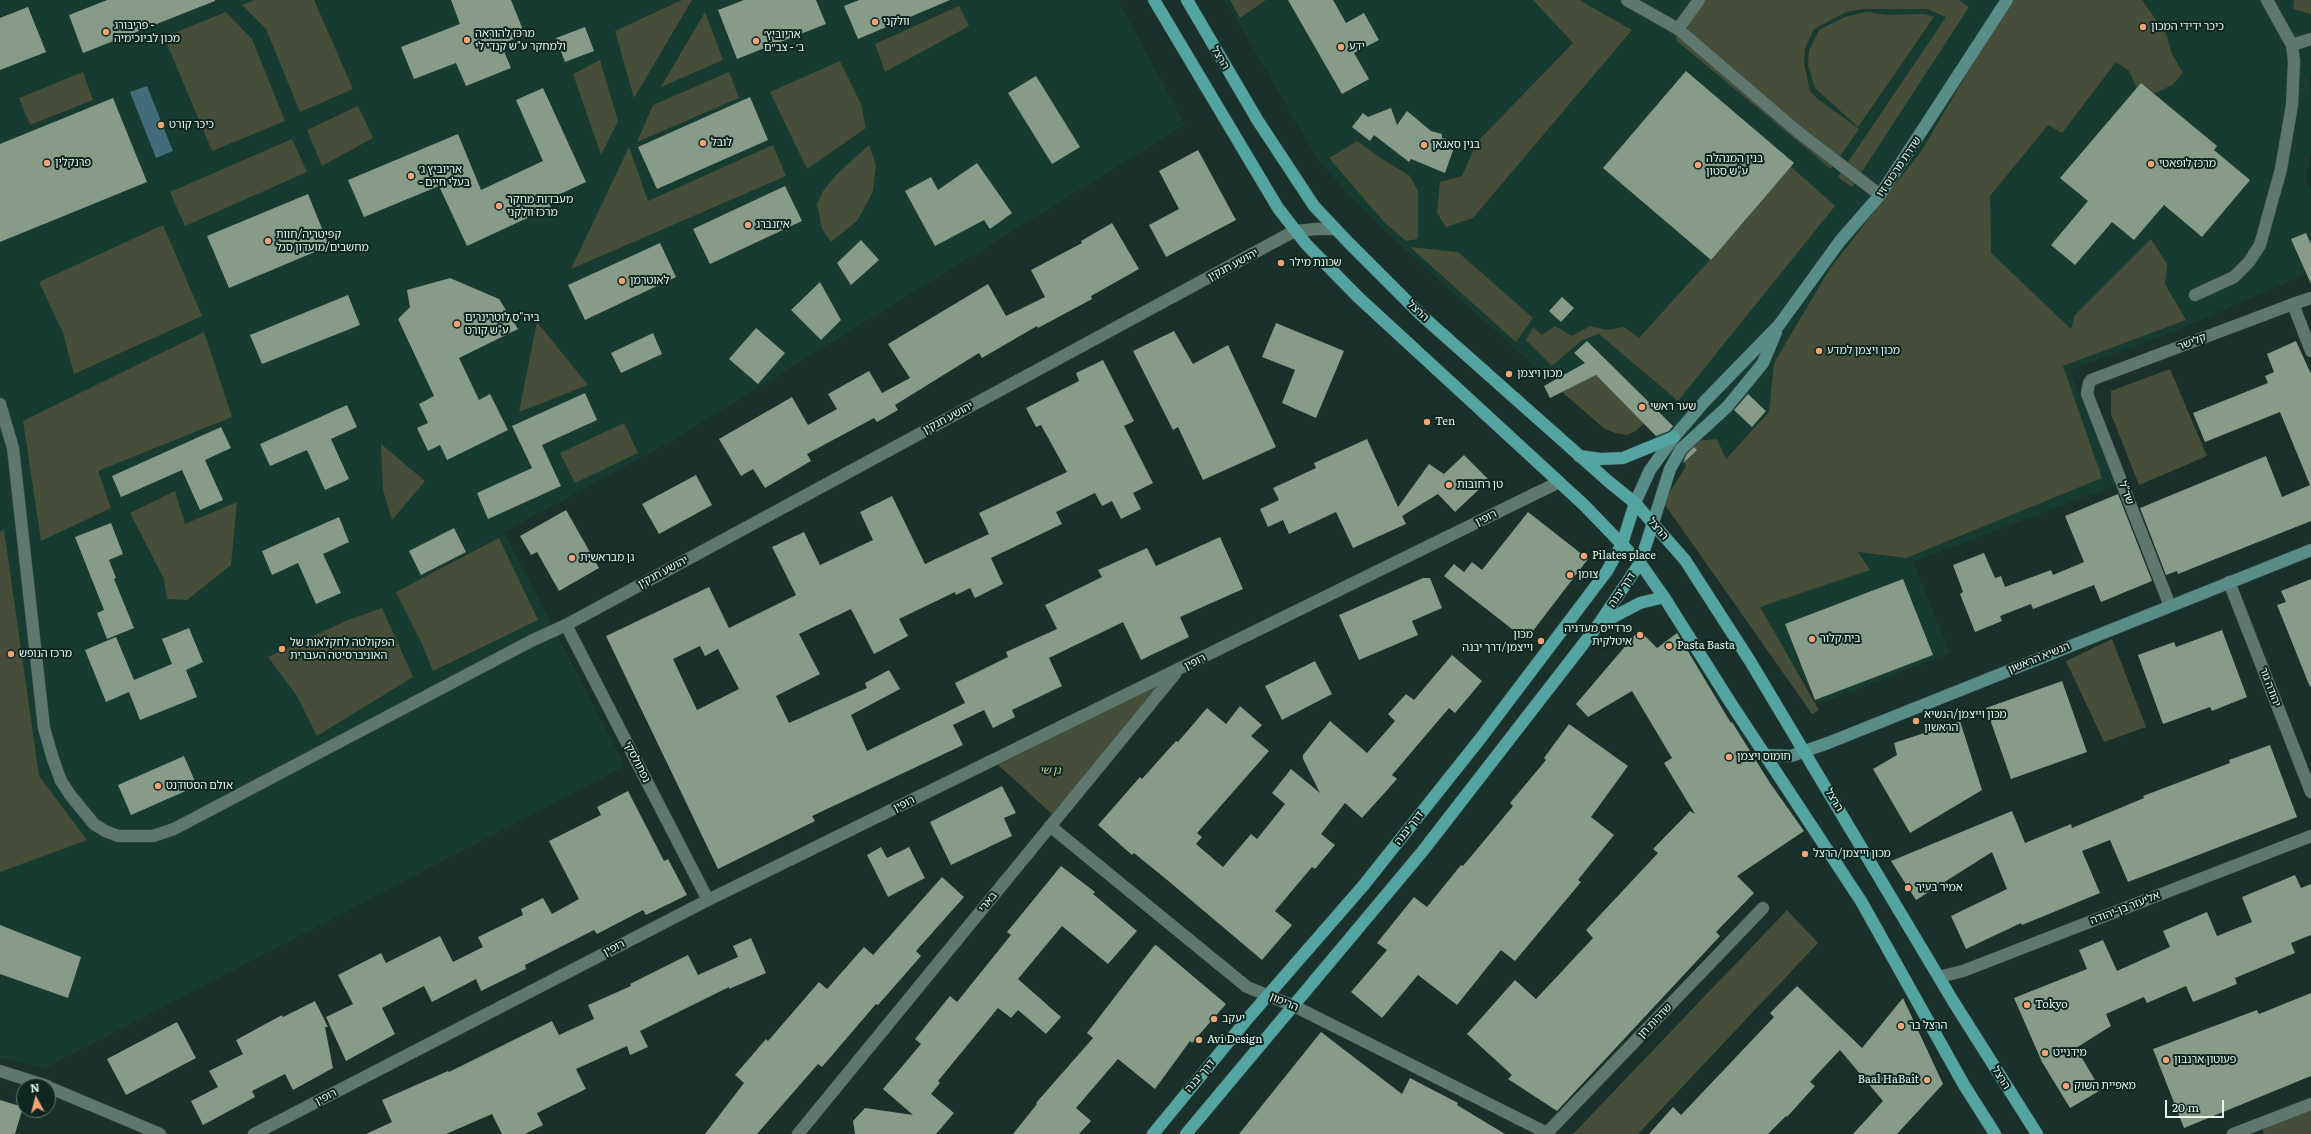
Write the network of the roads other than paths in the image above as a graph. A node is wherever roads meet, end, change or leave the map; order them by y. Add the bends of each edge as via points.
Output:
1 (1154, 0) edge
2 (1187, 0) edge
3 (1627, 0) edge
4 (1699, 0) edge
5 (2007, 0) edge
6 (2267, 0) edge
7 (1678, 29) junction
8 (2311, 39) edge
9 (2292, 45) junction
10 (1880, 195) junction
11 (1335, 229) junction
12 (1296, 231) junction
13 (2195, 295) dead end
14 (2311, 298) edge
15 (2293, 304) junction
16 (1778, 325) junction
17 (2311, 351) edge
18 (2091, 380) joint
19 (0, 404) edge
20 (1674, 438) junction
21 (1579, 455) junction
22 (1559, 482) junction
23 (1635, 503) junction
24 (1653, 523) junction
25 (1622, 544) junction
26 (2311, 550) edge
27 (1640, 563) junction
28 (2229, 582) junction
29 (1664, 597) junction
30 (2170, 606) junction
31 (566, 625) junction
32 (1598, 625) junction
33 (1177, 671) junction
34 (1805, 752) junction
35 (1765, 755) junction
36 (2311, 792) edge
37 (1050, 826) junction
38 (2311, 836) edge
39 (708, 900) junction
40 (1763, 908) dead end
41 (1939, 977) junction
42 (1269, 995) junction
43 (1294, 1006) junction
44 (0, 1071) edge
45 (22, 1078) edge
46 (56, 1090) edge
47 (2311, 1104) edge
48 (160, 1134) edge
49 (254, 1134) edge
50 (798, 1134) edge
51 (1152, 1134) edge
52 (1186, 1134) edge
53 (1548, 1134) edge
54 (1995, 1134) edge
55 (2036, 1134) edge
56 (2233, 1134) edge

1 - 12 main road via 1278,208
2 - 11 main road, הרצל via 1268,138 1314,206
3 - 7 street
4 - 7 street
5 - 10 street, שדרת מרכוס זיו
6 - 9 street
7 - 10 street via 1797,131
8 - 9 street
9 - 13 street via 2295,81 2289,130 2260,245 2249,262 2234,277
10 - 16 street, שדרת מרכוס זיו via 1840,241
11 - 12 street, יהושע חנקין
11 - 21 main road, הרצל via 1420,314
12 - 22 main road via 1358,297
12 - 31 street, יהושע חנקין
14 - 15 street, קלישר
15 - 17 street
15 - 18 street, קלישר
16 - 20 street, שדרת מרכוס זיו
16 - 24 street, שדרת מרכוס זיו via 1763,363 1727,407 1681,450 1670,470
18 - 30 street, שד"ל via 2087,394
19 - 31 street, יהושע חנקין via 13,448 44,728 61,781 90,820 105,831 118,836 135,837 153,836 174,829
20 - 21 main road via 1623,458 1601,459
20 - 23 street, שדרת מרכוס זיו via 1650,470
21 - 23 main road, הרצל
22 - 25 main road
22 - 33 street, רופין
23 - 24 main road, הרצל
23 - 25 main road, דרך יבנה
24 - 27 main road, דרך יבנה
24 - 34 main road, הרצל via 1685,560 1710,596
25 - 27 main road
25 - 42 main road, דרך יבנה via 1603,577 1480,739 1363,886
26 - 28 street, הנשיא הראשון
27 - 29 main road
27 - 32 main road, דרך יבנה
28 - 30 street, הנשיא הראשון
28 - 36 street, יהודה גור
29 - 32 main road via 1640,602
29 - 35 main road
30 - 34 street, הנשיא הראשון
31 - 39 street, נפתולסקי
32 - 43 main road, דרך יבנה via 1422,852
33 - 37 street, בארי
33 - 39 street, רופין
34 - 35 street, הנשיא הראשון via 1791,756
34 - 41 main road, הרצל
35 - 54 main road via 1861,901 1964,1085
37 - 42 street, הרימון via 1247,987
37 - 50 street, בארי
38 - 41 street, אליעזר בן-יהודה via 1963,971
39 - 49 street, רופין
40 - 53 street, שדרות חן
41 - 55 main road, הרצל
42 - 43 street, הרימון
42 - 51 main road, דרך יבנה
43 - 52 main road, דרך יבנה
43 - 53 street, הרימון
44 - 45 street
46 - 48 street
47 - 56 street

